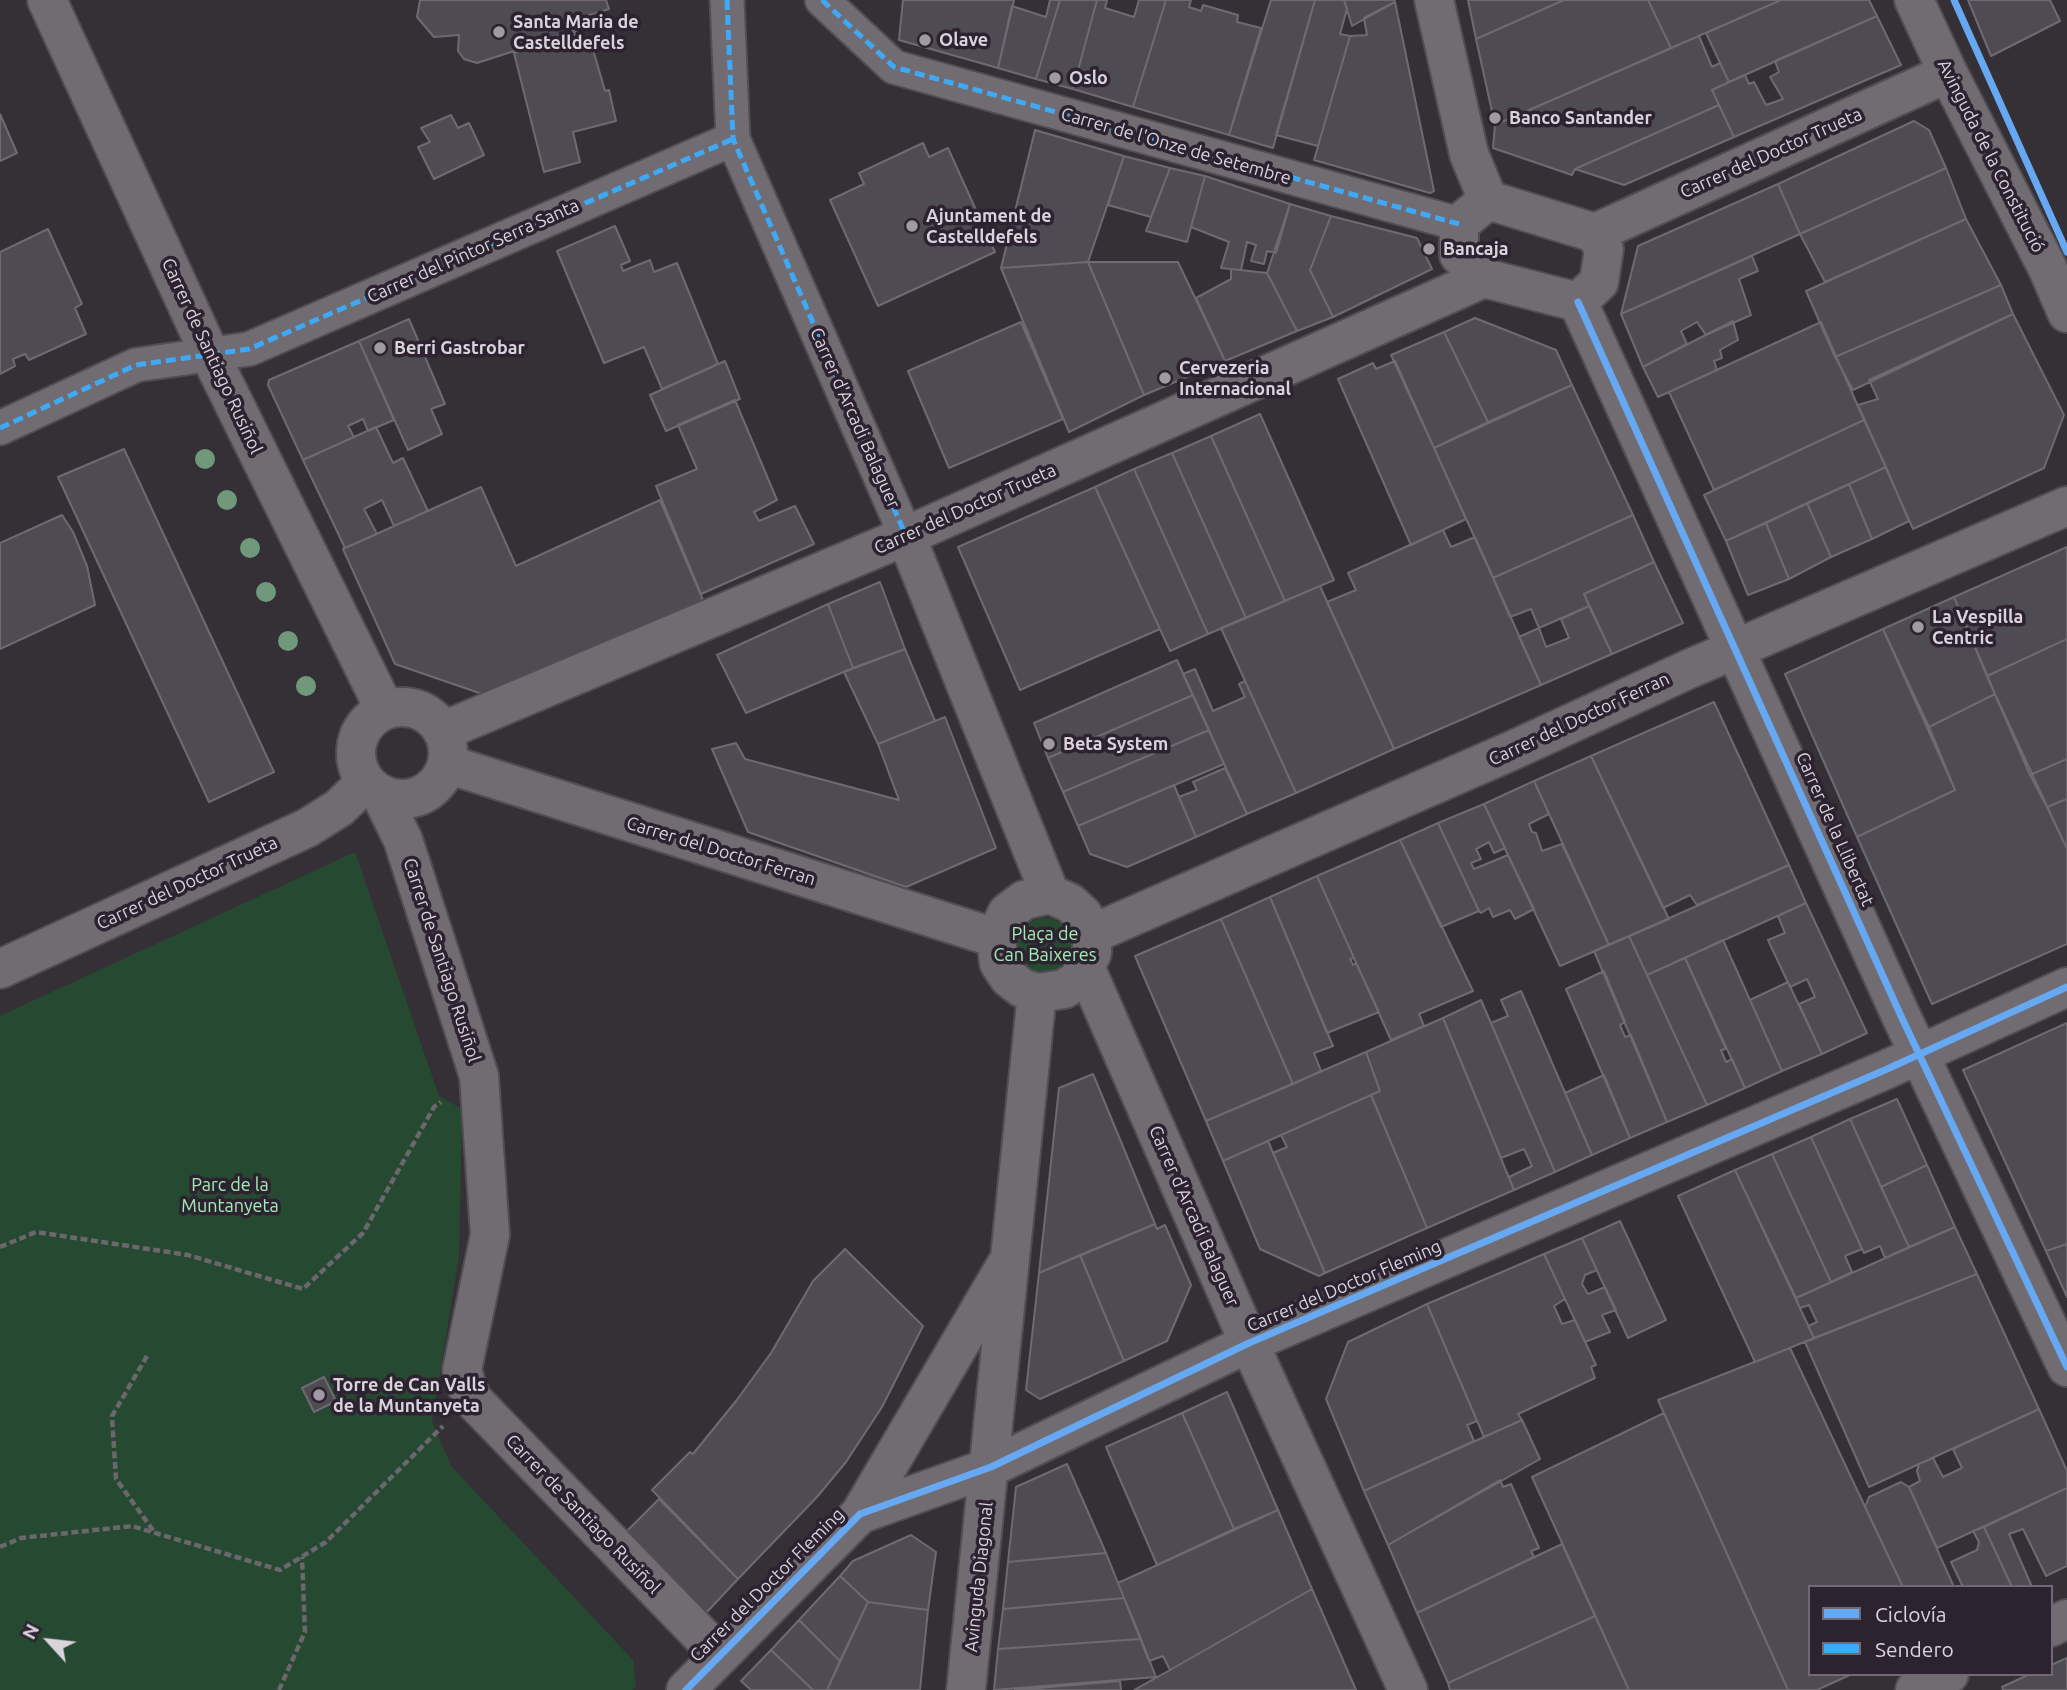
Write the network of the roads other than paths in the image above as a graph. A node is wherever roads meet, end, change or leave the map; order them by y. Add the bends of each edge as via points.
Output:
1 (47, 0) edge
2 (727, 0) edge
3 (822, 0) edge
4 (1434, 0) edge
5 (1914, 0) edge
6 (1948, 73) junction
7 (733, 139) junction
8 (1488, 201) junction
9 (1459, 224) junction
10 (1595, 233) junction
11 (1484, 278) junction
12 (1578, 302) junction
13 (2067, 313) edge
14 (211, 357) junction
15 (0, 428) edge
16 (2067, 506) edge
17 (906, 536) junction
18 (1737, 648) junction
19 (384, 709) junction
20 (445, 748) junction
21 (373, 789) junction
22 (1050, 894) junction
23 (996, 938) junction
24 (1089, 952) junction
25 (0, 968) edge
26 (2067, 987) edge
27 (1037, 993) junction
28 (1919, 1055) junction
29 (1011, 1256) junction
30 (1250, 1343) junction
31 (2067, 1367) edge
32 (991, 1466) junction
33 (860, 1514) junction
34 (720, 1656) junction
35 (1945, 1676) edge
36 (686, 1690) edge
37 (966, 1690) edge
38 (1408, 1690) edge
39 (1915, 1690) edge

1 - 14 street, Carrer de Santiago Rusiñol
2 - 7 street
3 - 9 street, Carrer de l'Onze de Setembre via 894,67
4 - 8 street via 1469,154
5 - 6 street, Avinguda de la Constitució
6 - 10 street, Carrer del Doctor Trueta
6 - 13 street, Avinguda de la Constitució
7 - 14 street, Carrer del Pintor Serra Santa via 249,349
7 - 17 street, Carrer d'Arcadi Balaguer
8 - 9 street
8 - 10 street
9 - 11 street via 1459,255
10 - 12 street via 1604,249 1599,282
11 - 12 street
11 - 17 street, Carrer del Doctor Trueta
12 - 18 street, Carrer de la Llibertat
14 - 15 street, Carrer del Pintor Serra Santa via 136,365
14 - 19 street, Carrer de Santiago Rusiñol
16 - 18 street, Carrer del Doctor Ferran
17 - 20 street, Carrer del Doctor Trueta
17 - 22 street, Carrer d'Arcadi Balaguer
18 - 24 street, Carrer del Doctor Ferran
18 - 28 street, Carrer de la Llibertat
19 - 20 street via 414,708 429,715
19 - 21 street via 367,722 356,746 358,767
20 - 21 street via 438,782 417,797 397,800
20 - 23 street, Carrer del Doctor Ferran
21 - 25 street, Carrer del Doctor Trueta via 307,828
21 - 34 street, Carrer de Santiago Rusiñol via 403,840 479,1076 490,1235 463,1370 473,1400
22 - 23 street via 1024,900 1007,913
22 - 24 street via 1083,915
23 - 27 street via 999,963 1009,978
24 - 27 street via 1064,989
24 - 30 street, Carrer d'Arcadi Balaguer
26 - 28 street, Carrer del Doctor Fleming
27 - 29 street, Avinguda Diagonal
28 - 30 street, Carrer del Doctor Fleming
28 - 31 street, Carrer de la Llibertat
29 - 32 street, Avinguda Diagonal
29 - 33 street, Avinguda Diagonal
30 - 32 street, Carrer del Doctor Fleming
30 - 38 street, Carrer d'Arcadi Balaguer
32 - 33 street, Carrer del Doctor Fleming
32 - 37 street, Avinguda Diagonal
33 - 34 street, Carrer del Doctor Fleming
34 - 36 street, Carrer del Doctor Fleming
35 - 39 street

